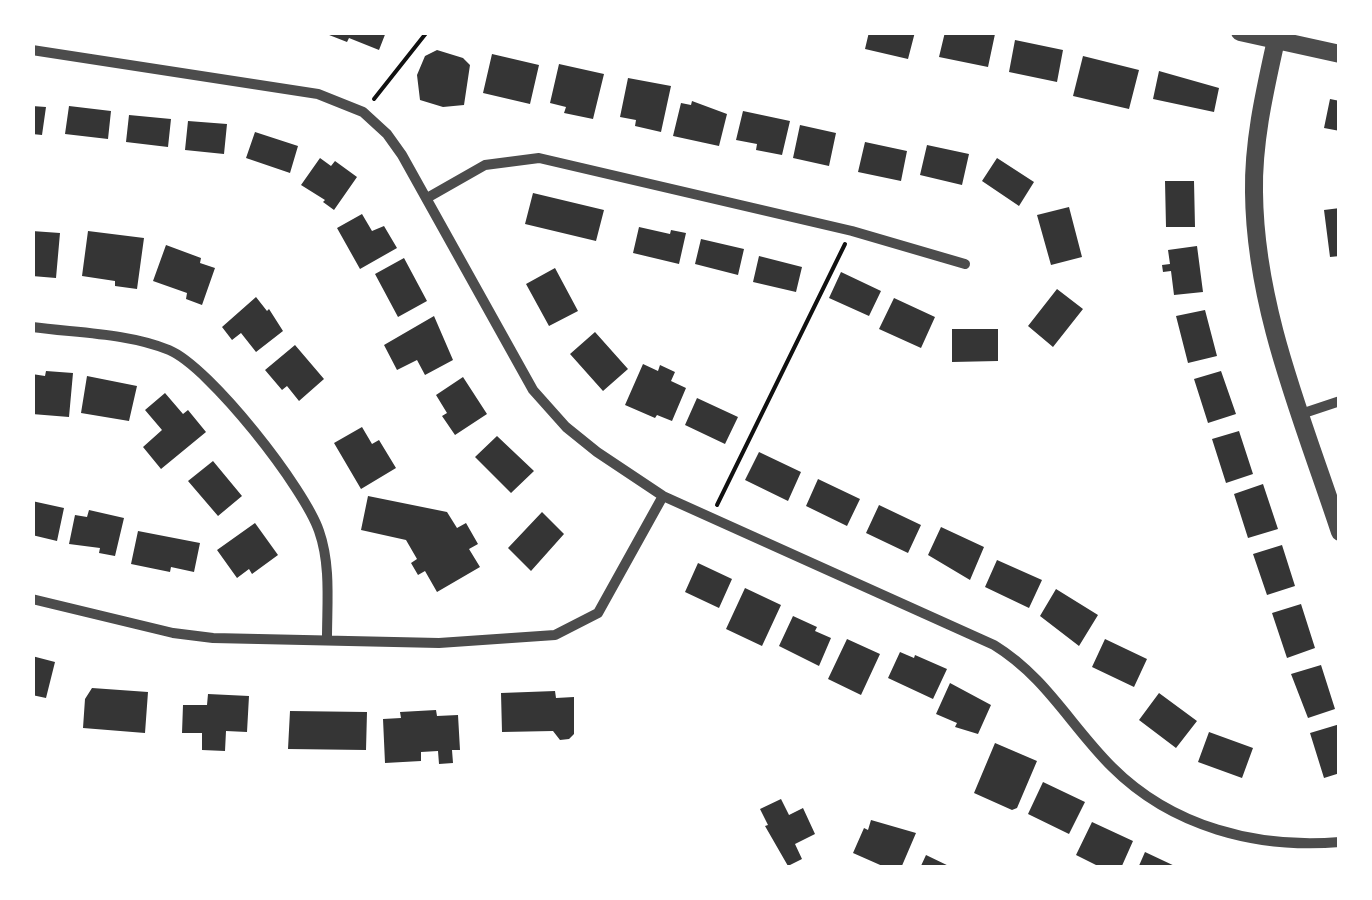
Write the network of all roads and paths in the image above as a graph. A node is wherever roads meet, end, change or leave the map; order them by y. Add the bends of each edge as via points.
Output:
1 (427, 32) edge
2 (1240, 32) edge
3 (1276, 40) junction
4 (32, 50) edge
5 (1340, 54) edge
6 (364, 112) junction
7 (427, 198) junction
8 (852, 231) junction
9 (965, 264) dead end
10 (32, 327) edge
11 (1340, 401) edge
12 (1301, 414) junction
13 (663, 496) junction
14 (710, 518) junction
15 (1340, 532) edge
16 (32, 598) edge
17 (326, 638) junction
18 (1340, 842) edge

1 - 6 path
2 - 3 street
3 - 5 street
3 - 12 street via 1257,144 1256,238 1268,315
4 - 6 street via 318,94
6 - 7 street
7 - 8 street via 485,166 539,158
7 - 13 street via 533,390 566,428
8 - 9 street
8 - 14 path
10 - 17 street via 149,344 172,351 210,380 315,521 327,578
11 - 12 street
12 - 15 street
13 - 14 street
13 - 17 street via 610,596 579,625 555,635 439,643
14 - 18 street via 994,645 1021,662 1113,768 1192,821 1264,841
16 - 17 street via 174,633

